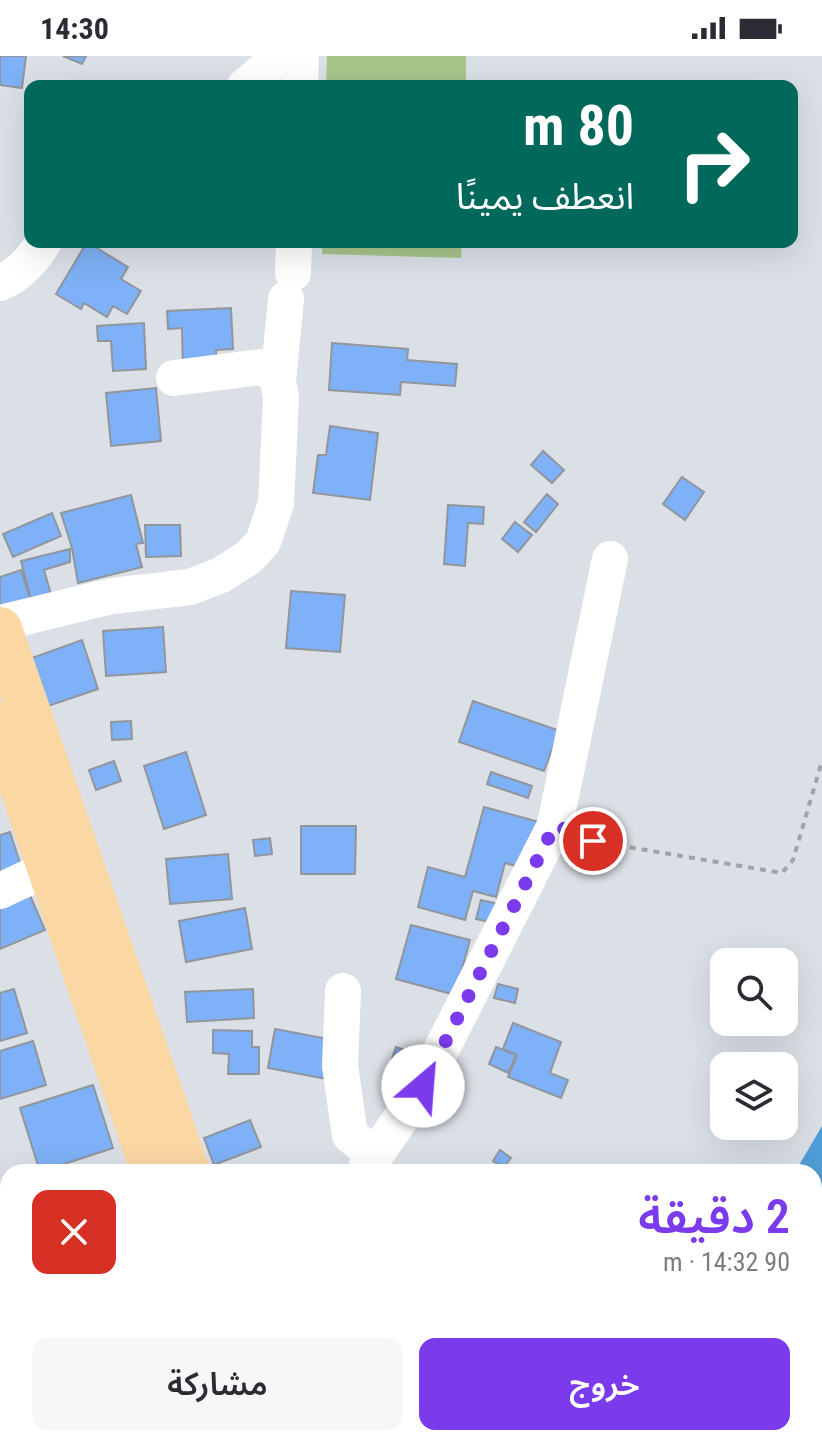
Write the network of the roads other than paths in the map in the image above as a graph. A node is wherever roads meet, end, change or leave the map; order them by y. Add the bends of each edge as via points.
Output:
1 (281, 56) edge
2 (301, 56) edge
3 (252, 80) edge
4 (300, 80) edge
5 (40, 248) edge
6 (291, 272) edge
7 (0, 283) edge
8 (174, 378) dead end
9 (278, 381) junction
10 (610, 559) dead end
11 (0, 626) edge
12 (0, 724) edge
13 (49, 868) junction
14 (0, 891) edge
15 (343, 991) dead end
16 (150, 1164) edge
17 (185, 1164) edge
18 (369, 1164) edge

1 - 3 street
2 - 4 street
5 - 7 street via 12,278
6 - 9 street
8 - 9 street via 261,367
9 - 11 street via 276,503 263,542 249,557 190,587 112,596
10 - 18 street via 555,825 423,1086
11 - 17 main road
12 - 13 main road
13 - 14 street
13 - 16 main road
15 - 18 street via 340,1066 350,1135

